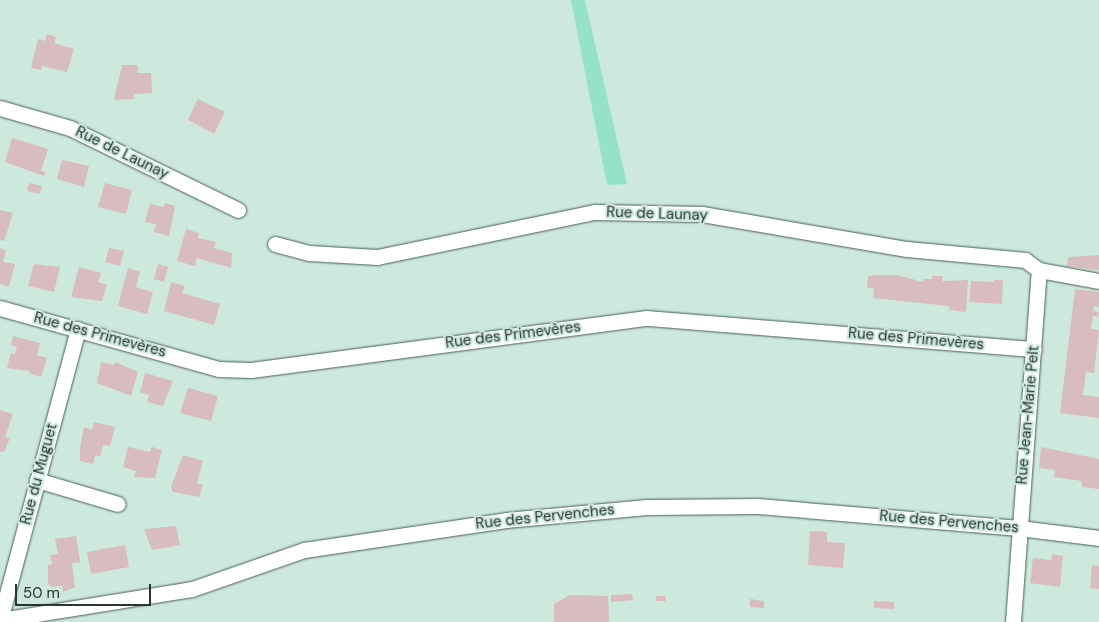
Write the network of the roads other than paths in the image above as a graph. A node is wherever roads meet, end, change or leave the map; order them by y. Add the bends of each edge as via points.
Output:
1 (0, 108) edge
2 (238, 210) dead end
3 (275, 244) dead end
4 (1038, 270) junction
5 (1099, 281) edge
6 (0, 308) edge
7 (78, 329) junction
8 (1034, 349) junction
9 (38, 480) junction
10 (118, 504) dead end
11 (1019, 528) junction
12 (1099, 538) edge
13 (0, 620) edge
14 (1013, 622) edge

1 - 2 street, Rue de Launay via 70,128
3 - 4 street, Rue de Launay via 309,253 377,258 595,212 702,214 907,249 1025,260
4 - 5 street
4 - 8 street, Rue Jean-Marie Pelt
6 - 7 street, Rue des Primevères
7 - 8 street, Rue des Primevères via 220,368 251,370 647,318
7 - 9 street, Rue du Muguet
8 - 11 street, Rue Jean-Marie Pelt
9 - 10 street
9 - 13 street, Rue du Muguet
11 - 12 street, Rue des Pervenches
11 - 13 street, Rue des Pervenches via 758,506 637,508 506,520 304,550 192,589
11 - 14 street, Rue Jean-Marie Pelt

